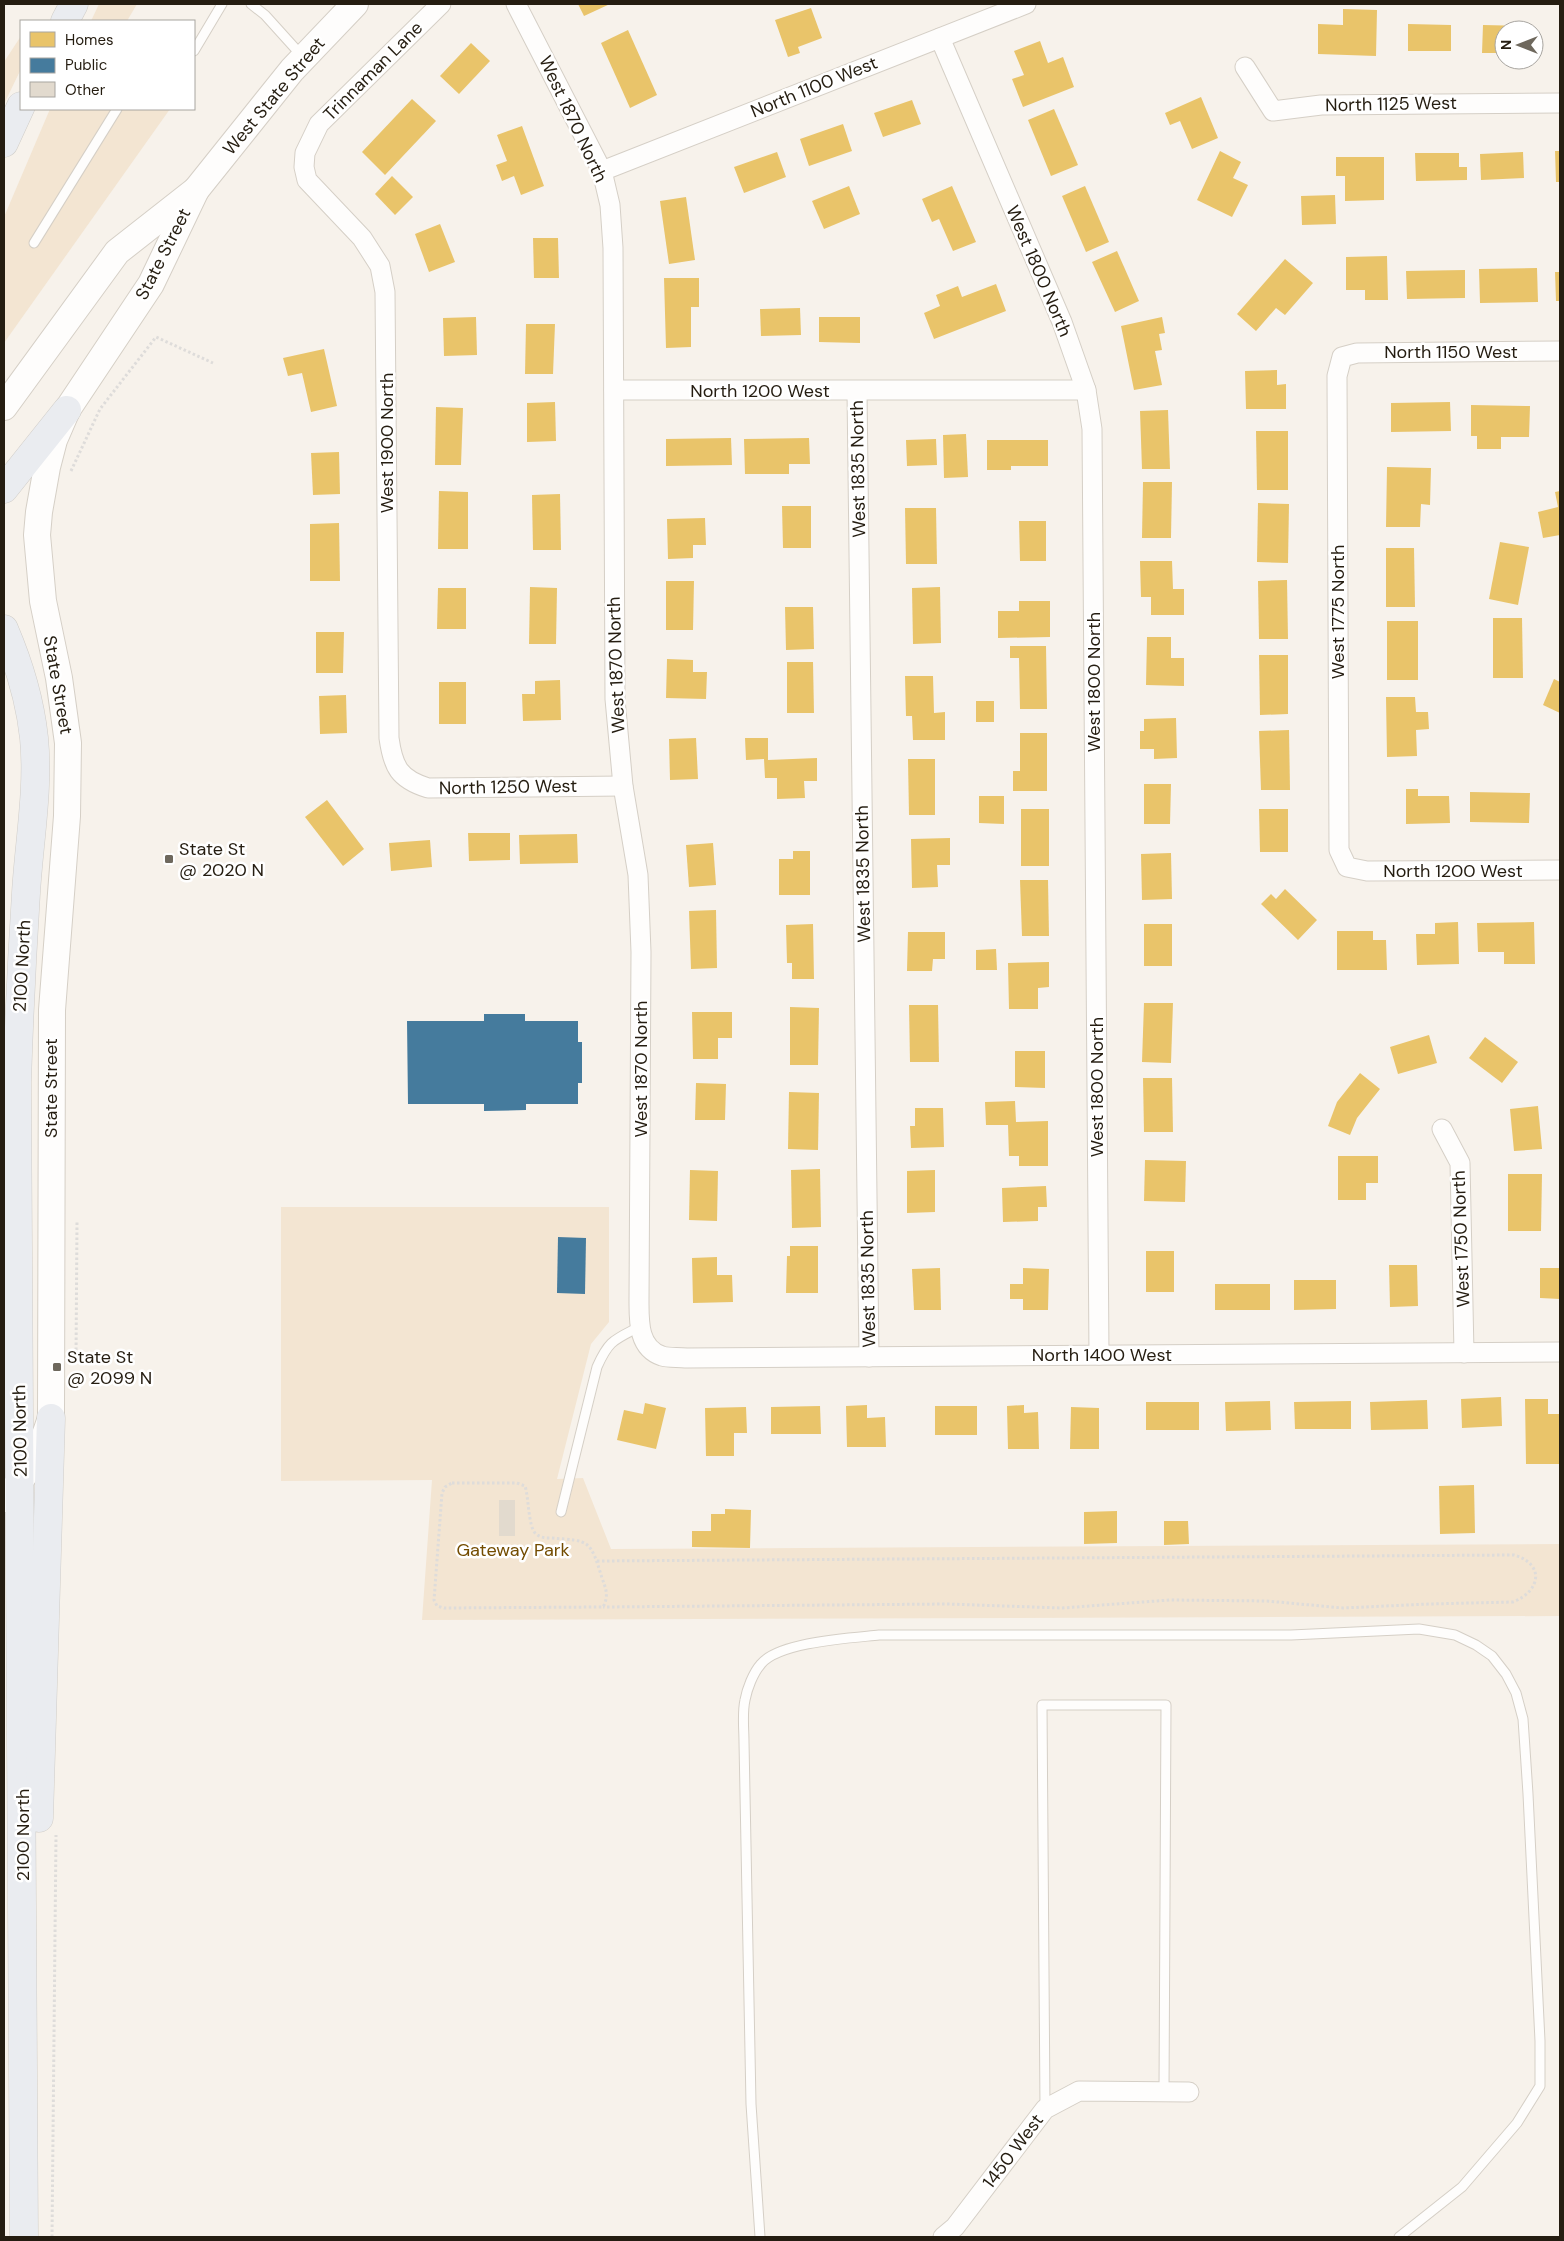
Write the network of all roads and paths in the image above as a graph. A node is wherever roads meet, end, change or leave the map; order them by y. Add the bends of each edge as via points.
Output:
1 (74, 4) edge
2 (222, 4) edge
3 (252, 4) edge
4 (355, 4) edge
5 (441, 4) edge
6 (516, 4) edge
7 (1026, 4) edge
8 (66, 20) edge
9 (940, 38) junction
10 (195, 49) edge
11 (304, 58) junction
12 (1245, 67) dead end
13 (1560, 103) edge
14 (20, 108) edge
15 (116, 110) edge
16 (310, 142) joint
17 (4, 143) edge
18 (602, 171) junction
19 (196, 190) junction
20 (34, 244) dead end
21 (1560, 351) edge
22 (1342, 357) joint
23 (614, 390) junction
24 (1086, 390) junction
25 (857, 391) junction
26 (4, 407) edge
27 (67, 410) junction
28 (4, 488) edge
29 (4, 629) edge
30 (399, 772) joint
31 (623, 786) junction
32 (1347, 867) joint
33 (1560, 870) edge
34 (1442, 1129) dead end
35 (4, 1302) edge
36 (639, 1327) junction
37 (647, 1345) joint
38 (1560, 1352) edge
39 (1464, 1353) junction
40 (1098, 1356) junction
41 (870, 1357) junction
42 (19, 1385) junction
43 (20, 1415) junction
44 (51, 1418) junction
45 (4, 1454) edge
46 (12, 1490) edge
47 (561, 1512) dead end
48 (597, 1560) junction
49 (603, 1607) junction
50 (24, 1982) junction
51 (1164, 2091) junction
52 (1189, 2092) dead end
53 (1045, 2109) junction
54 (24, 2237) edge
55 (760, 2237) edge
56 (943, 2237) edge
57 (1399, 2237) edge

1 - 8 highway
2 - 10 lane
3 - 11 lane
4 - 11 main road, West State Street
5 - 16 street, Trinnaman Lane via 319,124
6 - 18 street, West 1870 North
7 - 9 street, North 1100 West
9 - 18 street, North 1100 West
9 - 24 street, West 1800 North via 1062,322
11 - 19 main road, West State Street
12 - 13 street, North 1125 West via 1273,111 1321,105
14 - 17 highway
15 - 20 lane
16 - 30 street, West 1900 North via 305,153 307,180 362,238 380,266 386,292 389,738
18 - 23 street, West 1870 North via 610,205 614,248
19 - 26 main road, State Street via 116,252
19 - 27 main road, State Street via 151,284
21 - 22 street, North 1150 West via 1356,353
22 - 32 street, West 1775 North via 1337,376 1339,850
23 - 25 street, North 1200 West
23 - 31 street, West 1870 North via 614,699
24 - 25 street, North 1200 West
24 - 40 street, West 1800 North via 1092,429
25 - 41 street, West 1835 North
27 - 28 highway
27 - 44 main road, State Street via 47,467 38,535 43,601 68,743 67,816 52,1018
29 - 42 highway, 2100 North via 26,690 35,757 20,976 17,1082
30 - 31 street, North 1250 West via 412,783 428,788
31 - 36 street, West 1870 North via 638,875 641,952
32 - 33 street, North 1200 West via 1367,871
34 - 39 street, West 1750 North via 1460,1163
35 - 42 highway
36 - 37 street, West 1870 North
36 - 47 lane via 605,1348
37 - 41 street, North 1400 West via 661,1356 686,1358
38 - 39 street, North 1400 West
39 - 40 street, North 1400 West
40 - 41 street, North 1400 West
42 - 43 highway, 2100 North
43 - 45 highway
43 - 46 highway, 2100 North
44 - 46 main road, State Street via 38,1454
44 - 50 highway via 40,1802
46 - 50 highway, 2100 North
48 - 49 path via 608,1599
48 - 49 path via 586,1542 537,1535 532,1529 525,1486 517,1483 452,1483 442,1493 434,1600 437,1606
48 - 49 path via 1514,1555 1524,1558 1536,1577 1533,1589 1525,1598 1513,1602 1361,1608 1267,1601 1170,1600 1062,1608 947,1604
50 - 54 highway, 2100 North
51 - 52 street, 1450 West
51 - 53 street, 1450 West via 1079,2091
51 - 53 lane via 1166,1705 1042,1705
53 - 56 street, 1450 West via 955,2227
55 - 57 lane via 751,2104 744,1742 745,1700 761,1663 797,1646 879,1635 1292,1634 1419,1629 1455,1635 1476,1645 1492,1656 1516,1693 1522,1719 1528,1794 1540,2086 1517,2123 1462,2187

